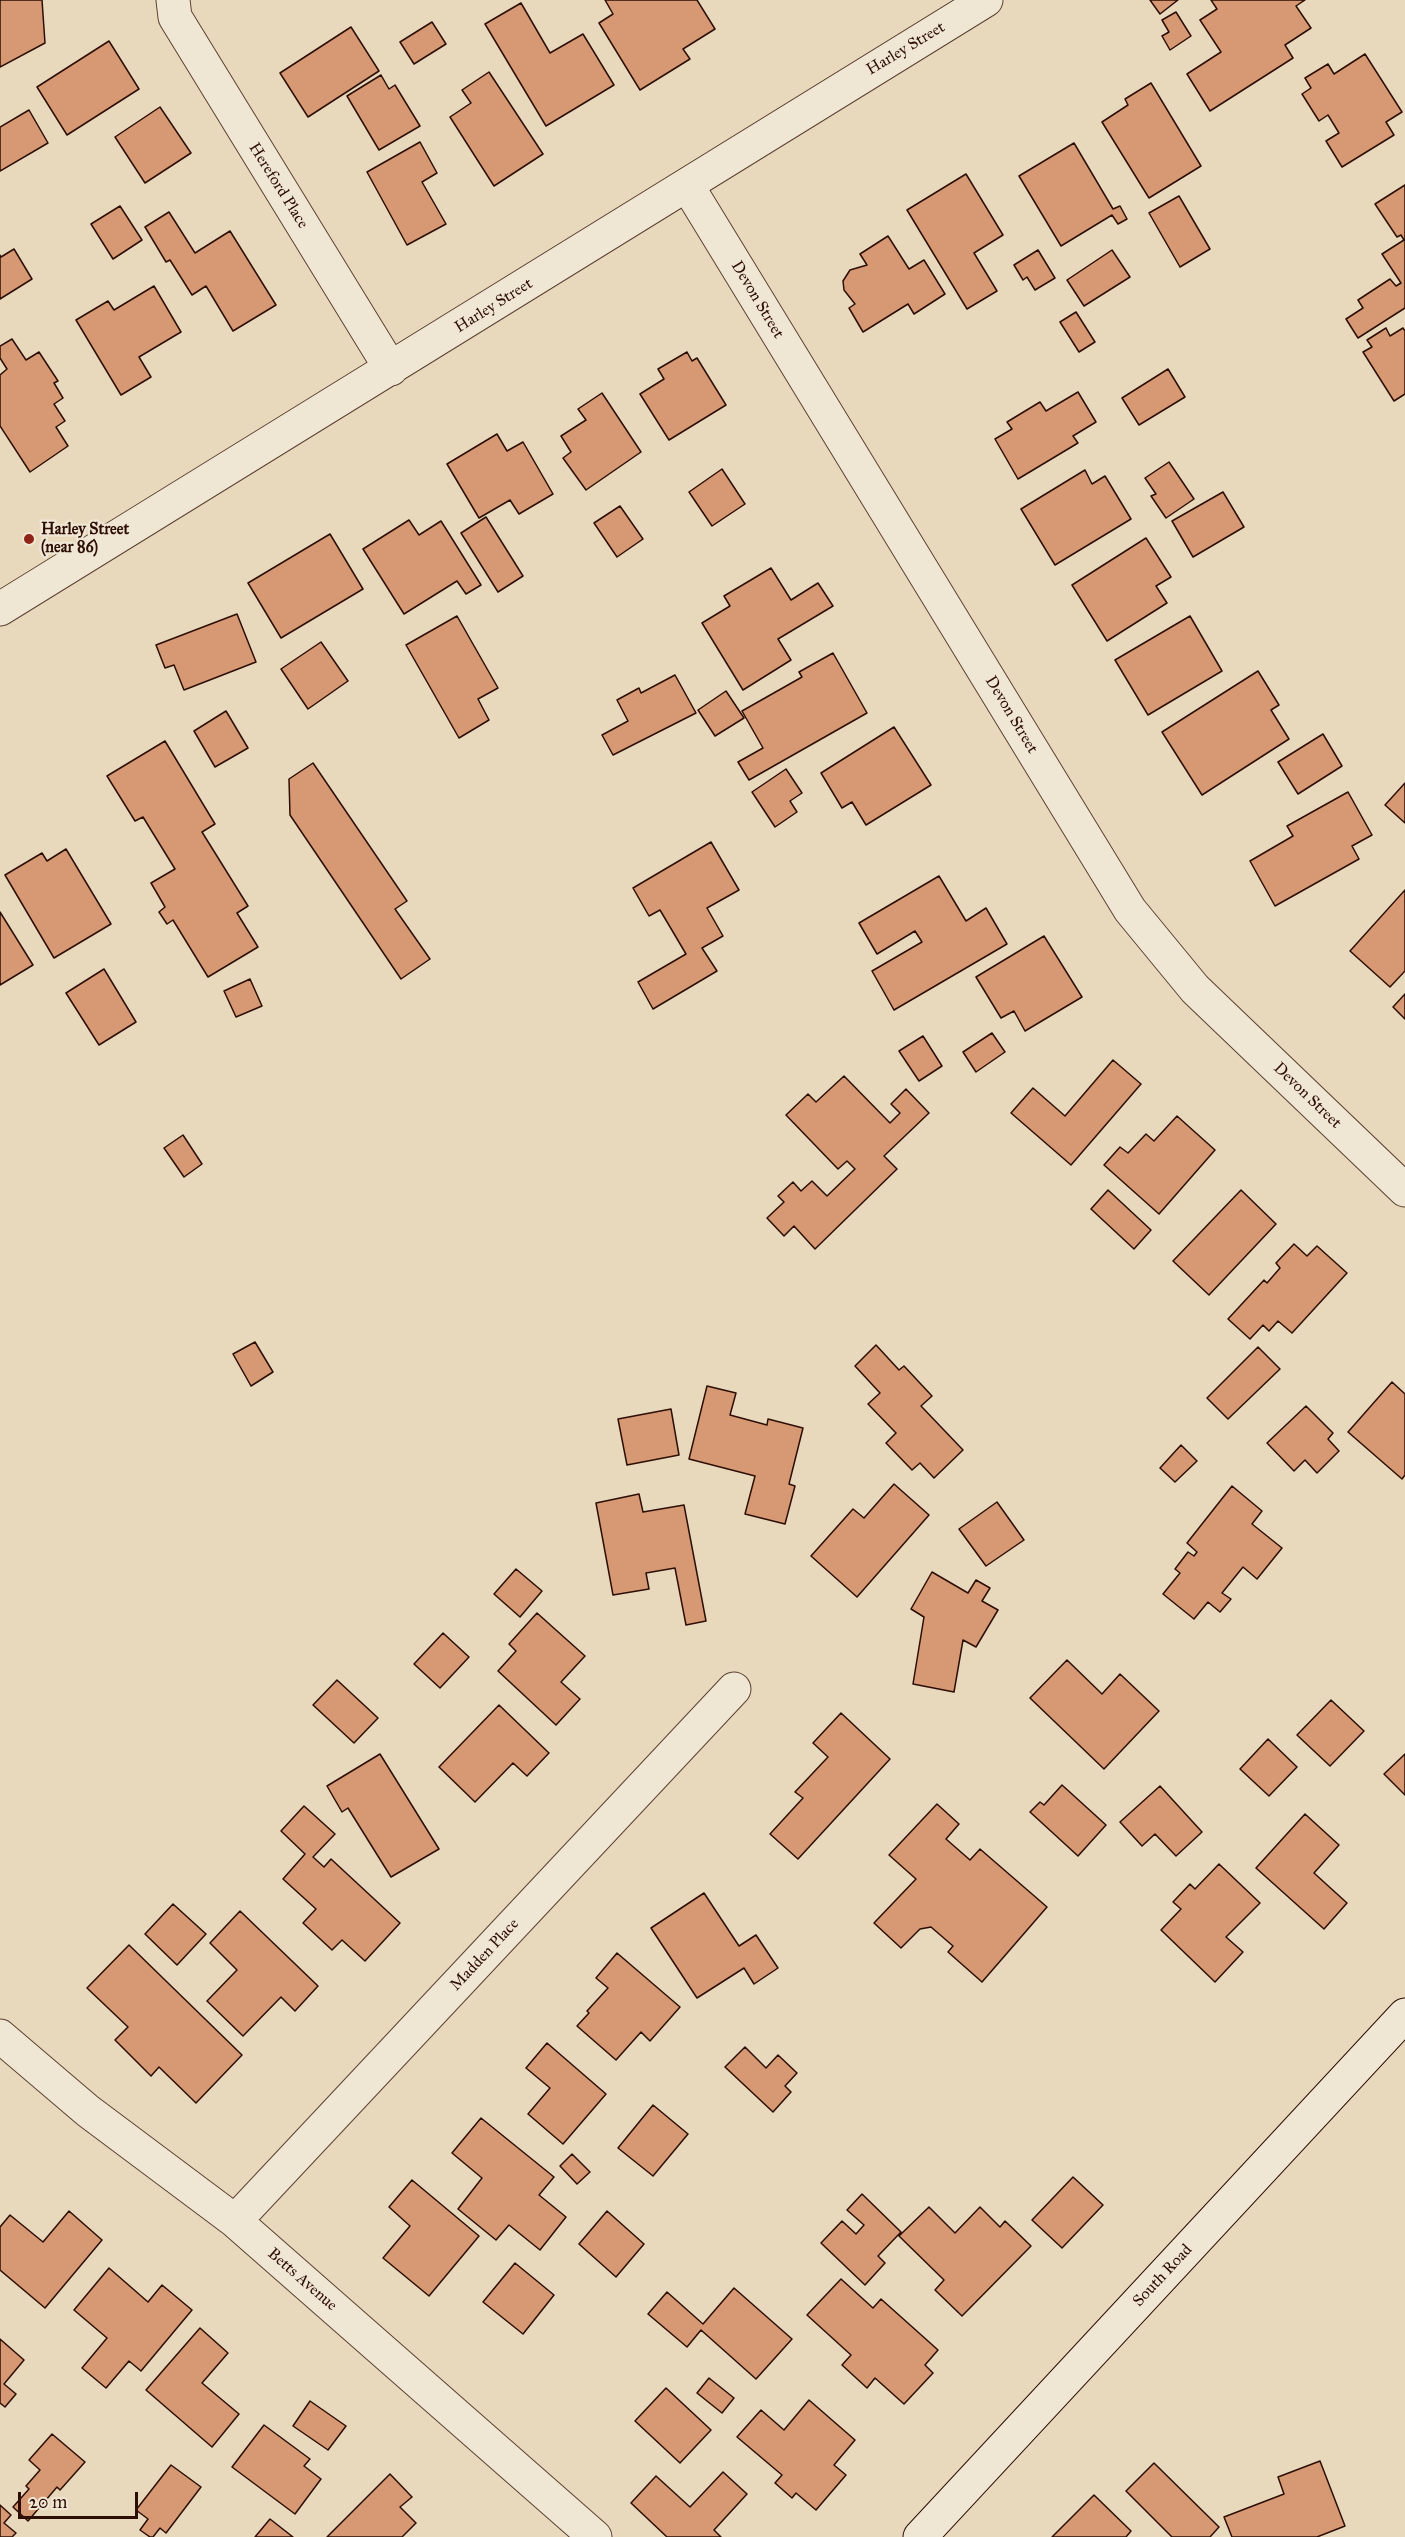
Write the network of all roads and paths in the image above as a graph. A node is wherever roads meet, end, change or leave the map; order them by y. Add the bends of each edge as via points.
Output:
1 (173, 0) edge
2 (986, 0) edge
3 (687, 185) junction
4 (391, 369) junction
5 (0, 609) edge
6 (1405, 1190) edge
7 (734, 1689) dead end
8 (1405, 2014) edge
9 (0, 2036) edge
10 (235, 2221) junction
11 (595, 2537) edge
12 (920, 2537) edge

1 - 4 street, Hereford Place via 174,17
2 - 3 street, Harley Street
3 - 4 street, Harley Street
3 - 6 street, Devon Street via 1130,910 1195,989
4 - 5 street, Harley Street
7 - 10 street, Madden Place
8 - 12 street, South Road
9 - 10 street, Betts Avenue via 88,2111
10 - 11 street, Betts Avenue

